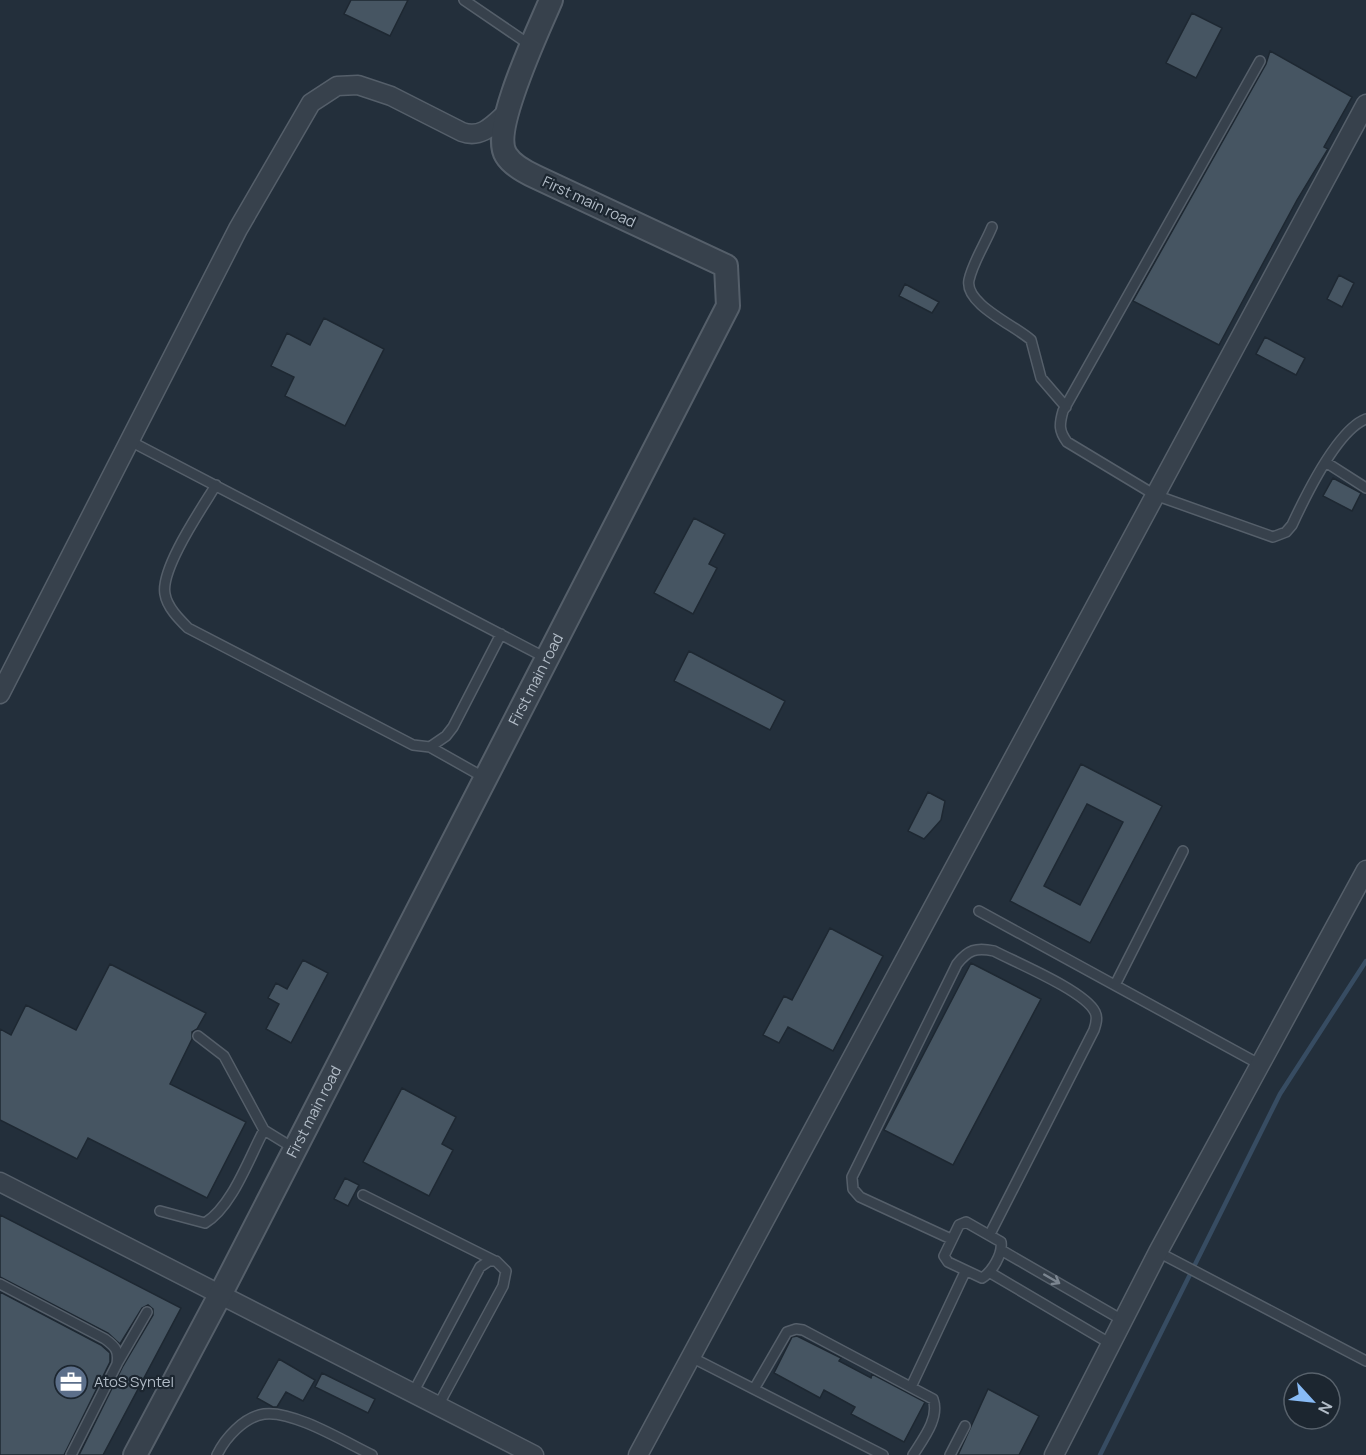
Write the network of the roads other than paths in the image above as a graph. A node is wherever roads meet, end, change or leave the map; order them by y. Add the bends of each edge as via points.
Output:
1 (464, 0) edge
2 (551, 0) edge
3 (532, 46) junction
4 (1260, 61) dead end
5 (1366, 104) edge
6 (506, 113) junction
7 (992, 227) dead end
8 (1066, 407) junction
9 (1366, 419) edge
10 (130, 441) junction
11 (1327, 462) junction
12 (216, 486) junction
13 (1366, 488) edge
14 (1155, 495) junction
15 (501, 634) junction
16 (546, 658) junction
17 (0, 694) edge
18 (429, 747) junction
19 (485, 778) junction
20 (1183, 851) dead end
21 (1366, 870) edge
22 (979, 911) dead end
23 (1114, 985) junction
24 (198, 1036) dead end
25 (1259, 1064) junction
26 (264, 1130) junction
27 (295, 1150) junction
28 (0, 1182) edge
29 (363, 1195) dead end
30 (160, 1211) dead end
31 (990, 1234) junction
32 (951, 1239) junction
33 (1001, 1250) junction
34 (1158, 1252) junction
35 (496, 1261) junction
36 (965, 1272) junction
37 (989, 1272) junction
38 (0, 1284) edge
39 (234, 1301) junction
40 (147, 1312) dead end
41 (1124, 1321) junction
42 (1110, 1344) junction
43 (691, 1357) junction
44 (1366, 1361) edge
45 (117, 1364) junction
46 (911, 1387) junction
47 (754, 1389) junction
48 (414, 1391) junction
49 (439, 1404) junction
50 (965, 1426) dead end
51 (71, 1455) edge
52 (135, 1455) edge
53 (217, 1455) edge
54 (372, 1455) edge
55 (534, 1455) edge
56 (638, 1455) edge
57 (883, 1455) edge
58 (914, 1455) edge
59 (950, 1455) edge
60 (1054, 1455) edge

1 - 3 lane
2 - 3 street, First main road
3 - 6 street, First main road
4 - 8 lane
5 - 14 street
6 - 10 street via 486,130 473,134 358,85 337,86 311,104 238,229
6 - 16 street, First main road via 502,146 523,170 726,266 728,306 714,338
7 - 8 lane via 969,279 972,294 978,303 1031,340 1041,378
8 - 14 lane via 1059,425 1067,442
9 - 11 lane via 1340,441
10 - 12 lane
10 - 17 street
11 - 13 lane
11 - 14 lane via 1292,525 1273,537
12 - 15 lane
12 - 18 lane via 183,541 167,579 164,592 178,617 188,628 413,745
14 - 43 street
15 - 16 lane
15 - 18 lane via 453,727
16 - 19 street, First main road
18 - 19 lane
19 - 27 street, First main road
20 - 23 lane
21 - 25 street
22 - 23 lane
23 - 25 lane
24 - 26 lane via 224,1056
25 - 34 street
26 - 27 lane
26 - 30 lane via 216,1216 205,1223
27 - 39 street, First main road
28 - 39 street
29 - 35 lane
31 - 32 lane via 966,1222 959,1225
31 - 32 lane via 1097,1019 1081,996 994,951 980,948 966,952 957,964 852,1177 853,1189 860,1197
31 - 33 lane via 1001,1242
32 - 36 lane via 946,1259
33 - 37 lane
33 -> 41 lane
34 - 41 street
34 - 44 lane
35 - 48 lane via 480,1267
35 - 49 lane via 506,1271 503,1286
36 - 37 lane via 982,1278
36 - 46 lane
37 - 42 lane
38 - 45 lane via 105,1339 116,1347
39 - 48 street
39 - 52 street, First main road
40 - 45 lane
41 - 42 street
42 - 60 street
43 - 47 lane
43 - 56 street
45 - 51 lane
46 - 47 lane via 796,1329 787,1332
46 - 58 lane via 933,1399 936,1412
47 - 57 lane
48 - 49 street
49 - 55 street
50 - 59 lane
53 - 54 lane via 223,1442 245,1423 264,1414 287,1416

